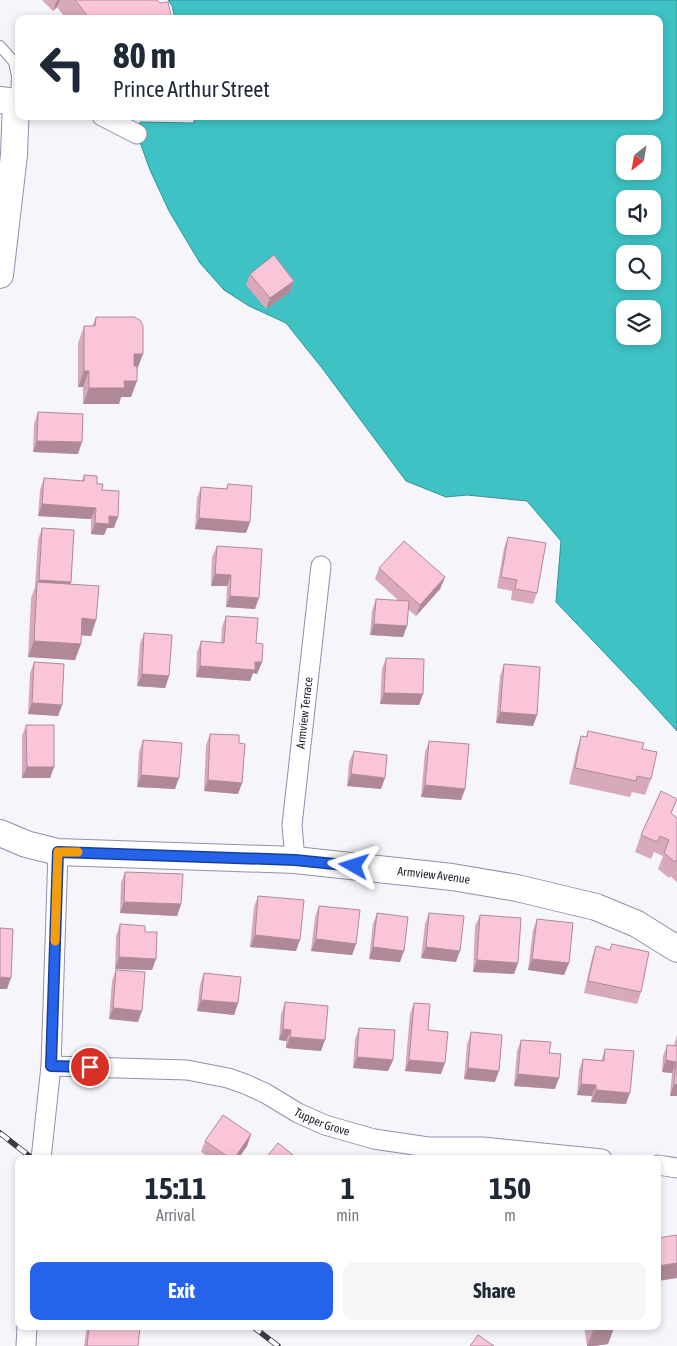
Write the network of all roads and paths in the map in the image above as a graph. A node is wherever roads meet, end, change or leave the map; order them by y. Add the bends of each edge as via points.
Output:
1 (0, 46) edge
2 (15, 67) edge
3 (15, 86) edge
4 (12, 102) edge
5 (110, 120) edge
6 (137, 134) dead end
7 (0, 275) edge
8 (321, 566) dead end
9 (0, 833) edge
10 (58, 852) junction
11 (295, 860) junction
12 (677, 949) edge
13 (51, 1066) junction
14 (41, 1155) edge
15 (562, 1155) edge
16 (661, 1165) edge
17 (677, 1168) edge
18 (27, 1330) edge
19 (26, 1346) edge

1 - 2 lane
3 - 4 lane
4 - 7 street via 14,155
5 - 6 street
8 - 11 street, Armview Terrace via 292,825
9 - 10 street, Armview Avenue
10 - 11 street, Armview Avenue
10 - 13 street
11 - 12 street, Armview Avenue via 452,877 516,888 596,907 637,924
13 - 14 street
13 - 15 street, Tupper Grove via 206,1073 265,1092 325,1125 374,1139 428,1147 483,1147
16 - 17 street
18 - 19 street

